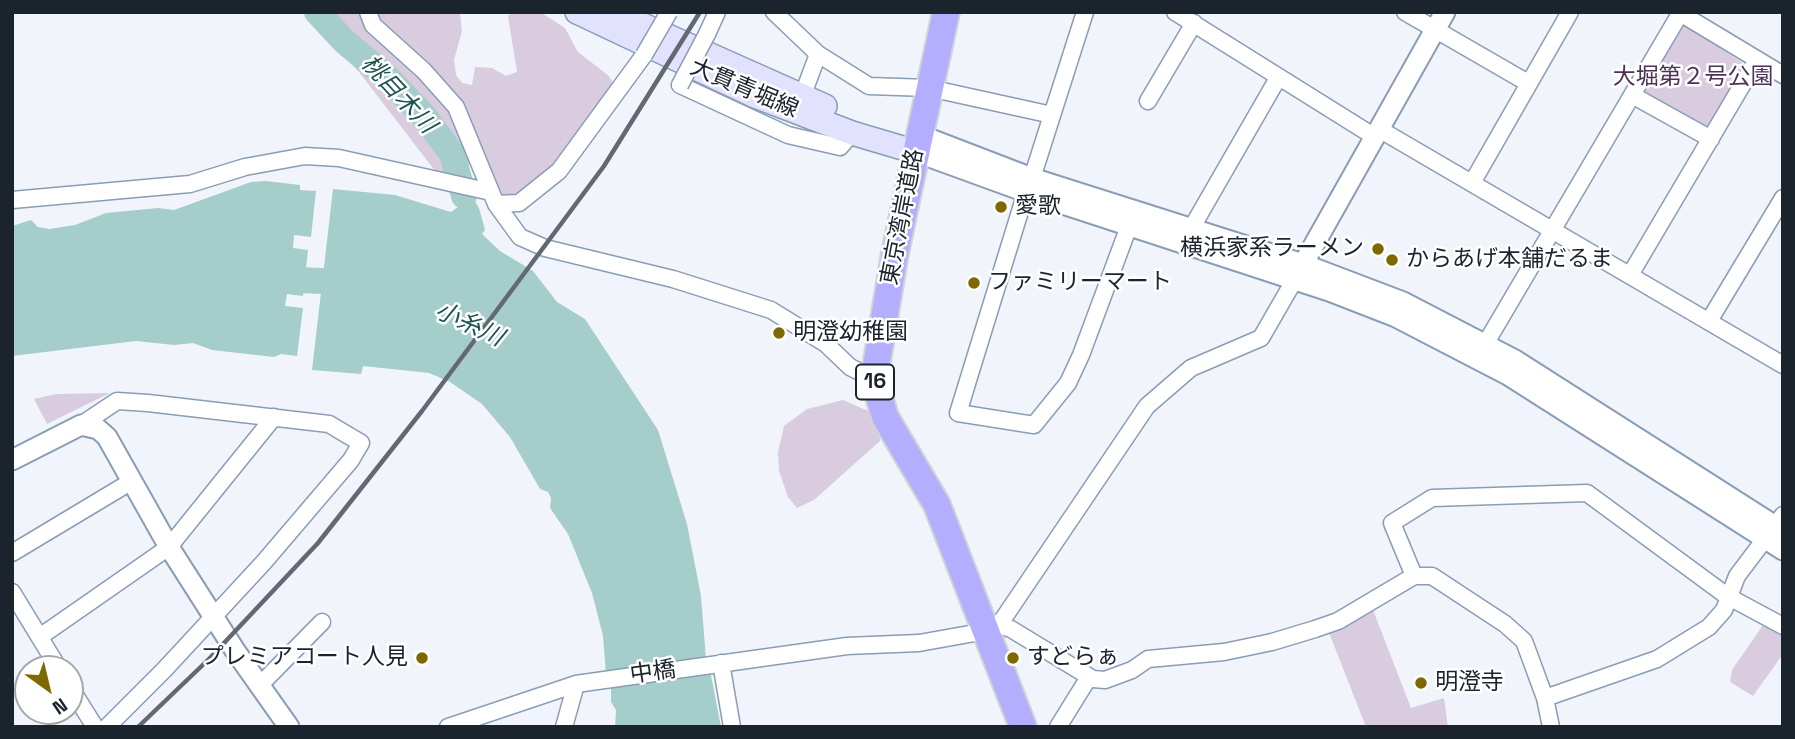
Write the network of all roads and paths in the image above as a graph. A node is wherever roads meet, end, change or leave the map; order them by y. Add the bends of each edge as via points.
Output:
1 (369, 12) edge
2 (578, 12) edge
3 (614, 12) edge
4 (669, 12) edge
5 (717, 12) edge
6 (774, 12) edge
7 (946, 12) edge
8 (1085, 12) edge
9 (1175, 12) edge
10 (1405, 12) edge
11 (1445, 12) edge
12 (1570, 12) edge
13 (1680, 13) edge
14 (1194, 23) junction
15 (1435, 30) junction
16 (818, 54) junction
17 (1758, 60) junction
18 (1783, 75) edge
19 (1278, 78) junction
20 (1528, 83) junction
21 (929, 88) junction
22 (1632, 95) junction
23 (802, 97) junction
24 (1148, 101) dead end
25 (1052, 116) junction
26 (852, 133) junction
27 (1377, 133) junction
28 (1711, 139) junction
29 (918, 143) junction
30 (1472, 183) junction
31 (1029, 185) junction
32 (493, 198) junction
33 (1783, 198) edge
34 (12, 200) edge
35 (1129, 226) junction
36 (1191, 229) junction
37 (1553, 230) junction
38 (1299, 272) junction
39 (1630, 275) junction
40 (1709, 321) junction
41 (1482, 351) junction
42 (1783, 365) edge
43 (874, 379) junction
44 (274, 417) junction
45 (81, 425) junction
46 (12, 460) edge
47 (132, 481) junction
48 (1776, 527) edge
49 (169, 547) junction
50 (1783, 550) edge
51 (12, 552) edge
52 (1414, 576) junction
53 (12, 592) edge
54 (1727, 596) junction
55 (214, 617) junction
56 (321, 622) dead end
57 (1783, 626) edge
58 (993, 628) junction
59 (41, 636) junction
60 (51, 655) edge
61 (719, 663) junction
62 (1088, 677) junction
63 (583, 683) junction
64 (260, 685) junction
65 (1545, 698) junction
66 (84, 709) edge
67 (95, 727) edge
68 (107, 727) edge
69 (289, 727) edge
70 (448, 727) edge
71 (564, 727) edge
72 (732, 727) edge
73 (1023, 727) edge
74 (1058, 727) edge
75 (1551, 727) edge

1 - 32 street via 373,25 457,107
2 - 26 main road, 大貫青堀線 via 755,96
3 - 23 main road, 大貫青堀線
4 - 32 street, bridge via 644,55 559,171 520,203
5 - 26 street, bridge via 680,85 788,135 840,147
6 - 16 street
7 - 21 highway, 東京湾岸道路 / 16
8 - 25 street
9 - 14 street
10 - 15 street
11 - 15 street
12 - 20 street
13 - 17 street
13 - 22 street
14 - 19 street
14 - 24 street
15 - 20 street
15 - 27 street
16 - 21 street via 869,86
16 - 23 street
17 - 18 street
17 - 28 street
19 - 27 street
19 - 36 street
20 - 30 street
21 - 25 street
21 - 29 highway, 東京湾岸道路 / 16
22 - 28 street
22 - 37 street
23 - 29 main road, 大貫青堀線
25 - 31 street
26 - 29 main road, 大貫青堀線
27 - 30 street
27 - 38 street
28 - 39 street
29 - 31 street
29 - 43 highway, 東京湾岸道路 / 16
30 - 37 street
31 - 35 street
31 - 35 street via 958,413 1034,425 1068,383
31 - 36 street
32 - 34 street via 470,188 339,158 305,156 245,166 190,184
32 - 43 street via 520,237 545,248 673,279 771,310
33 - 40 street
35 - 38 street
36 - 38 street
37 - 39 street
37 - 41 street
38 - 41 street via 1403,302
38 - 58 street via 1261,338 1191,369 1147,406
39 - 40 street
40 - 42 street
41 - 48 street
43 - 58 highway, 東京湾岸道路 / 16 via 885,417 937,505
44 - 45 street via 117,401
44 - 49 street
44 - 55 street via 330,424 361,443
45 - 46 street
45 - 47 street via 107,437
47 - 49 street
47 - 51 street
48 - 50 street
48 - 54 street
49 - 55 street
49 - 59 street
52 - 54 street via 1392,523 1432,498 1580,492 1598,499
52 - 62 street via 1338,621 1272,642 1148,659 1105,680
52 - 65 street via 1432,576 1524,641
53 - 59 street
54 - 57 street
54 - 65 street via 1724,610 1709,627 1682,646
55 - 64 street
55 - 68 street
56 - 64 street
58 - 61 street, 中橋 via 919,643 847,646
58 - 62 street via 1011,629
58 - 73 highway, 東京湾岸道路 / 16
59 - 60 street
61 - 63 street, 中橋
61 - 72 street
62 - 74 street
63 - 70 street, 中橋
63 - 71 street
64 - 69 street
65 - 75 street
66 - 67 street

